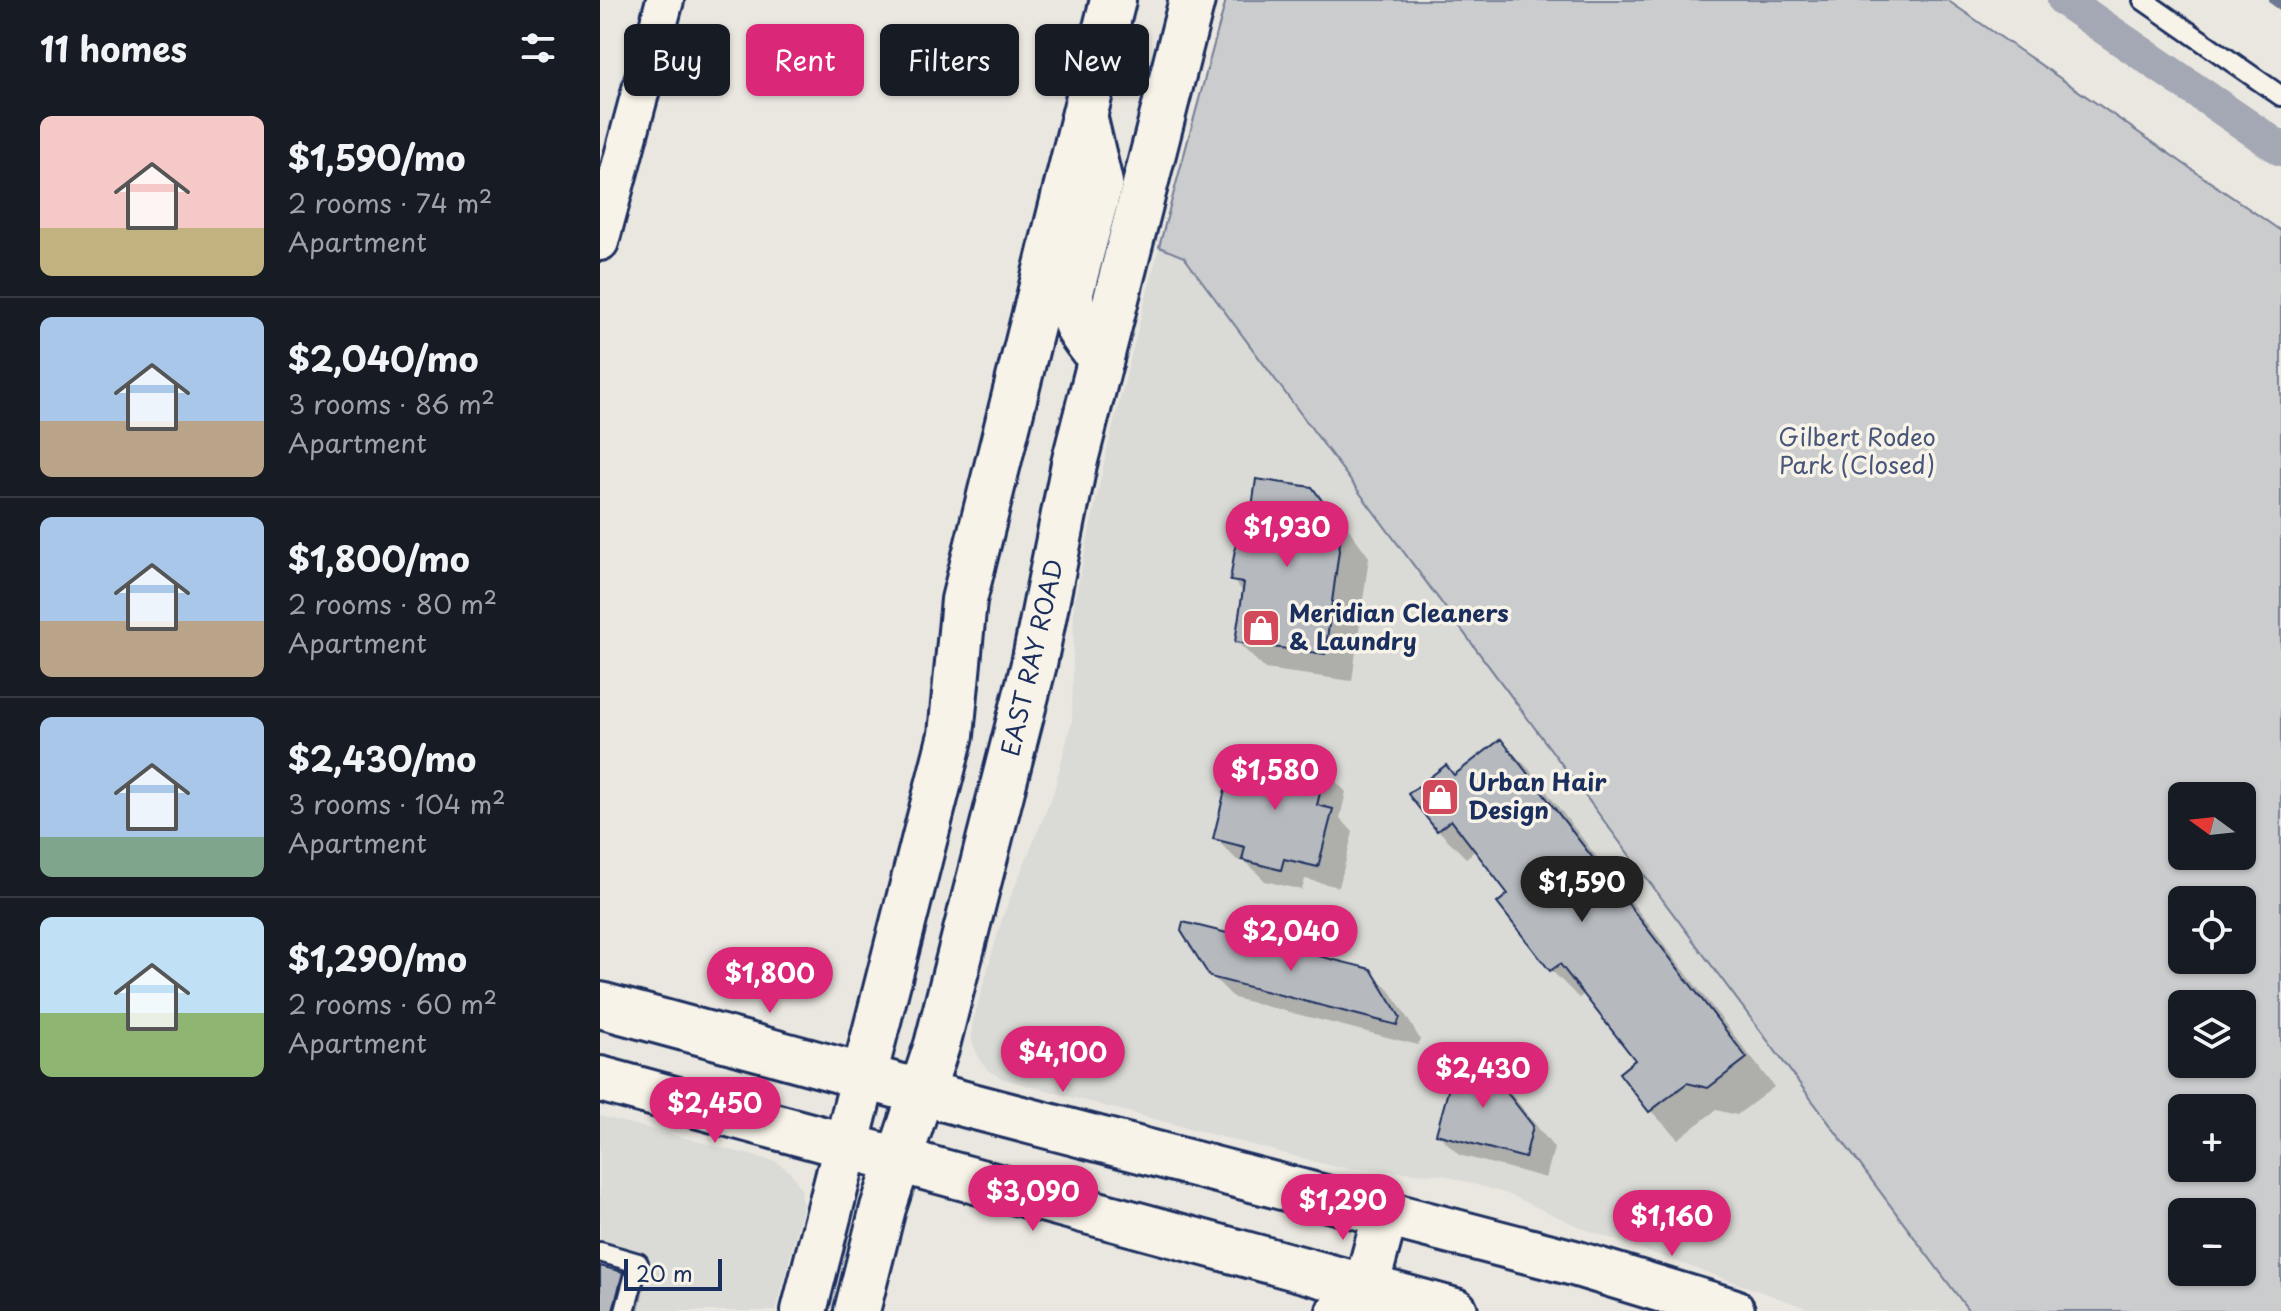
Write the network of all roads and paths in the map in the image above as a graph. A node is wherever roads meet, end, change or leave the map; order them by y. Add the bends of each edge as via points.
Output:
1 (665, 0) edge
2 (1113, 0) edge
3 (1192, 0) edge
4 (2143, 0) edge
5 (2281, 96) edge
6 (1083, 113) junction
7 (600, 242) edge
8 (1101, 359) junction
9 (600, 1005) edge
10 (865, 1076) junction
11 (600, 1079) edge
12 (922, 1091) junction
13 (847, 1145) junction
14 (899, 1160) junction
15 (1386, 1213) junction
16 (600, 1252) edge
17 (1358, 1303) edge
18 (625, 1311) edge
19 (804, 1311) edge
20 (857, 1311) edge
21 (1455, 1311) edge
22 (1732, 1311) edge

1 - 7 street
2 - 6 main road
3 - 8 main road, EAST RAY ROAD
4 - 5 lane
6 - 8 main road via 1100,183 1071,306 1078,330
6 - 10 main road via 964,600 951,735
8 - 12 main road, EAST RAY ROAD via 1034,664
9 - 10 main road
10 - 12 main road
10 - 13 main road
11 - 13 main road
12 - 14 main road, EAST RAY ROAD
12 - 15 main road
13 - 14 main road
13 - 19 main road
14 - 17 main road
14 - 20 main road, EAST RAY ROAD
15 - 17 main road
15 - 22 main road
16 - 18 lane via 638,1263
17 - 21 main road

